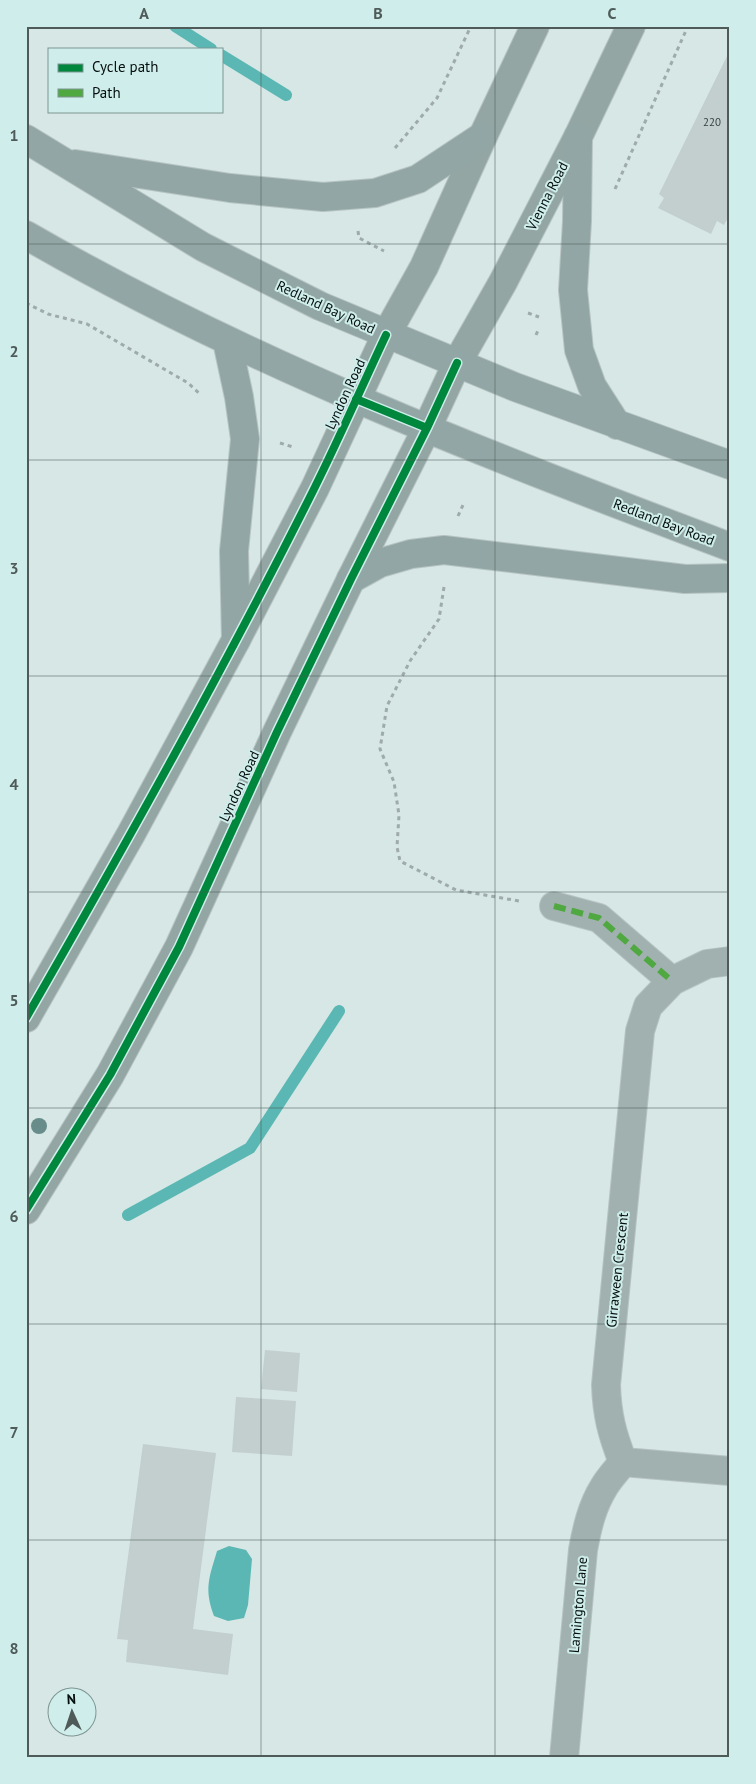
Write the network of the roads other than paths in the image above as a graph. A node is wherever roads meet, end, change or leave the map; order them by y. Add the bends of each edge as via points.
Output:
1 (536, 26) edge
2 (631, 26) edge
3 (483, 136) junction
4 (578, 137) junction
5 (26, 140) edge
6 (63, 162) junction
7 (26, 235) edge
8 (386, 335) junction
9 (227, 341) junction
10 (457, 363) junction
11 (356, 399) junction
12 (617, 425) junction
13 (427, 428) junction
14 (730, 465) edge
15 (730, 547) edge
16 (730, 578) edge
17 (351, 579) junction
18 (236, 640) junction
19 (554, 906) road end
20 (730, 961) edge
21 (672, 981) junction
22 (26, 1018) edge
23 (26, 1210) edge
24 (624, 1462) junction
25 (730, 1471) edge
26 (564, 1758) edge

1 - 3 main road
2 - 4 main road, Vienna Road
3 - 6 main road via 418,178 375,192 324,197 230,188
3 - 8 main road via 424,267
4 - 10 main road, Vienna Road
4 - 12 main road via 572,290 579,350 592,386
5 - 6 main road, Redland Bay Road
6 - 8 main road, Redland Bay Road via 202,247
7 - 9 main road, Redland Bay Road via 83,268
8 - 10 main road, Redland Bay Road
8 - 11 main road, Lyndon Road
9 - 11 main road, Redland Bay Road
9 - 18 main road via 245,439 234,551
10 - 12 main road, Redland Bay Road
10 - 13 main road, Lyndon Road
11 - 13 main road, Redland Bay Road
11 - 18 main road, Lyndon Road via 315,488
12 - 14 main road, Redland Bay Road
13 - 15 main road, Redland Bay Road
13 - 17 main road, Lyndon Road
16 - 17 main road via 685,578 444,550 411,554 380,563
17 - 23 main road, Lyndon Road via 179,947 110,1075
18 - 22 main road, Lyndon Road
19 - 21 street via 599,918
20 - 21 street, Girraween Crescent via 707,964
21 - 24 street, Girraween Crescent via 648,1006 640,1031 606,1385 612,1435
24 - 25 street
24 - 26 street, Lamington Lane via 604,1486 588,1525

